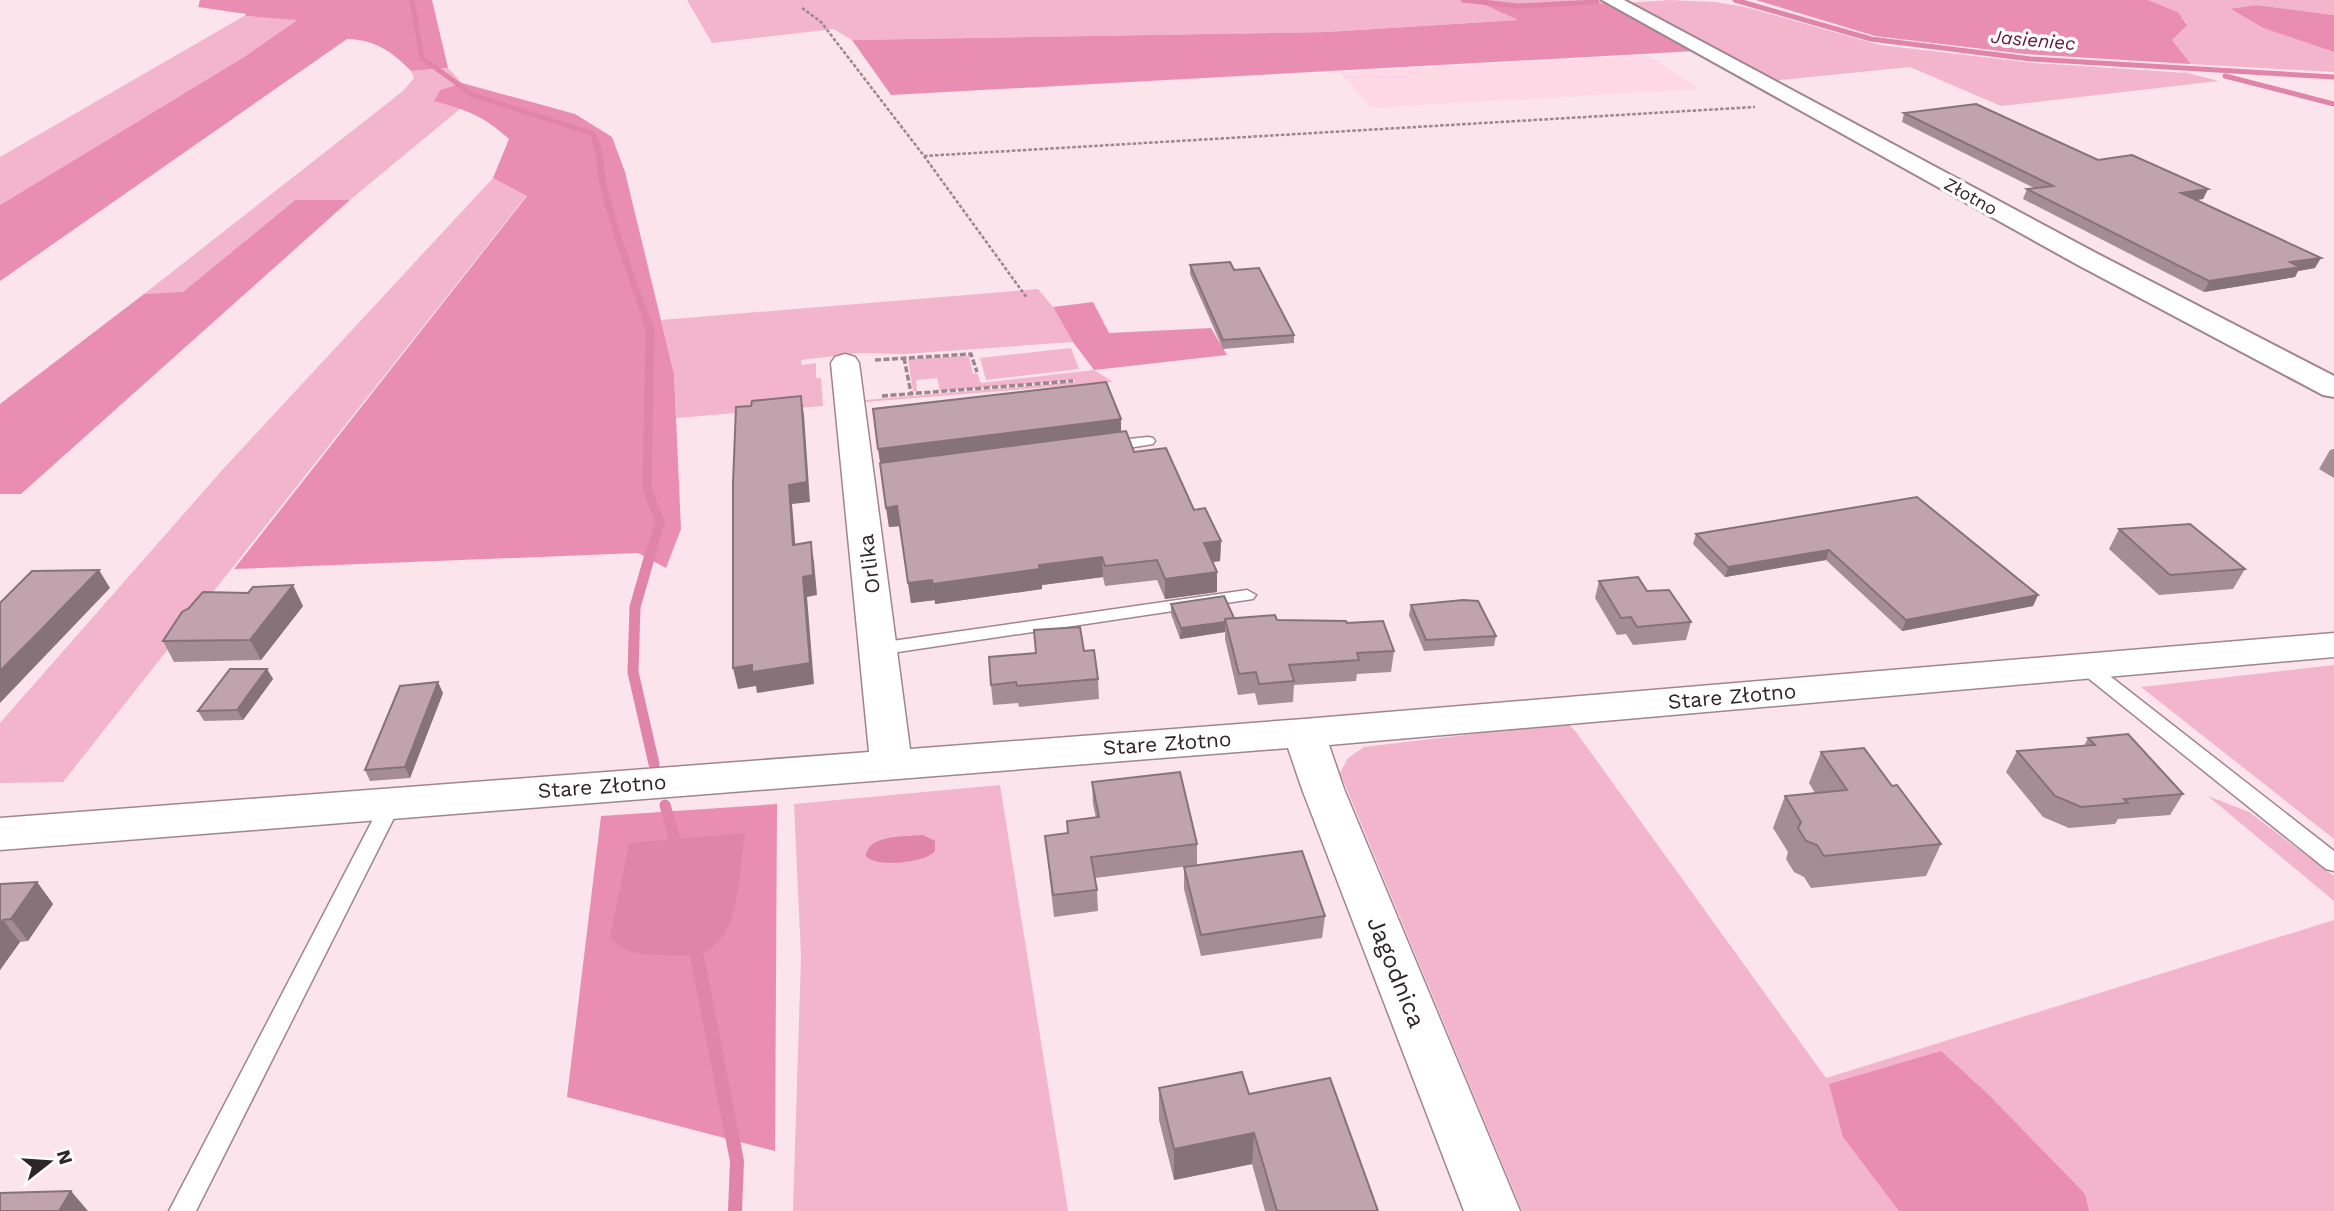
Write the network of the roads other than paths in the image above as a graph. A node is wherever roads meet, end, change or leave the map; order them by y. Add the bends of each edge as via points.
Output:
1 (1611, 0) edge
2 (845, 363) road end
3 (2334, 388) edge
4 (1148, 441) dead end
5 (1093, 448) edge
6 (1247, 595) dead end
7 (2334, 645) edge
8 (878, 649) junction
9 (2085, 666) junction
10 (1304, 733) junction
11 (892, 764) junction
12 (393, 802) junction
13 (0, 834) edge
14 (2334, 863) edge
15 (182, 1211) edge
16 (1492, 1211) edge

1 - 3 street, Złotno
2 - 8 street, Orlika via 866,477
4 - 5 lane
6 - 8 lane
7 - 9 street, Stare Złotno
8 - 11 street, Orlika
9 - 10 street, Stare Złotno
9 - 14 lane
10 - 11 street, Stare Złotno
10 - 16 street, Jagodnica
11 - 12 street, Stare Złotno
12 - 13 street, Stare Złotno
12 - 15 lane

